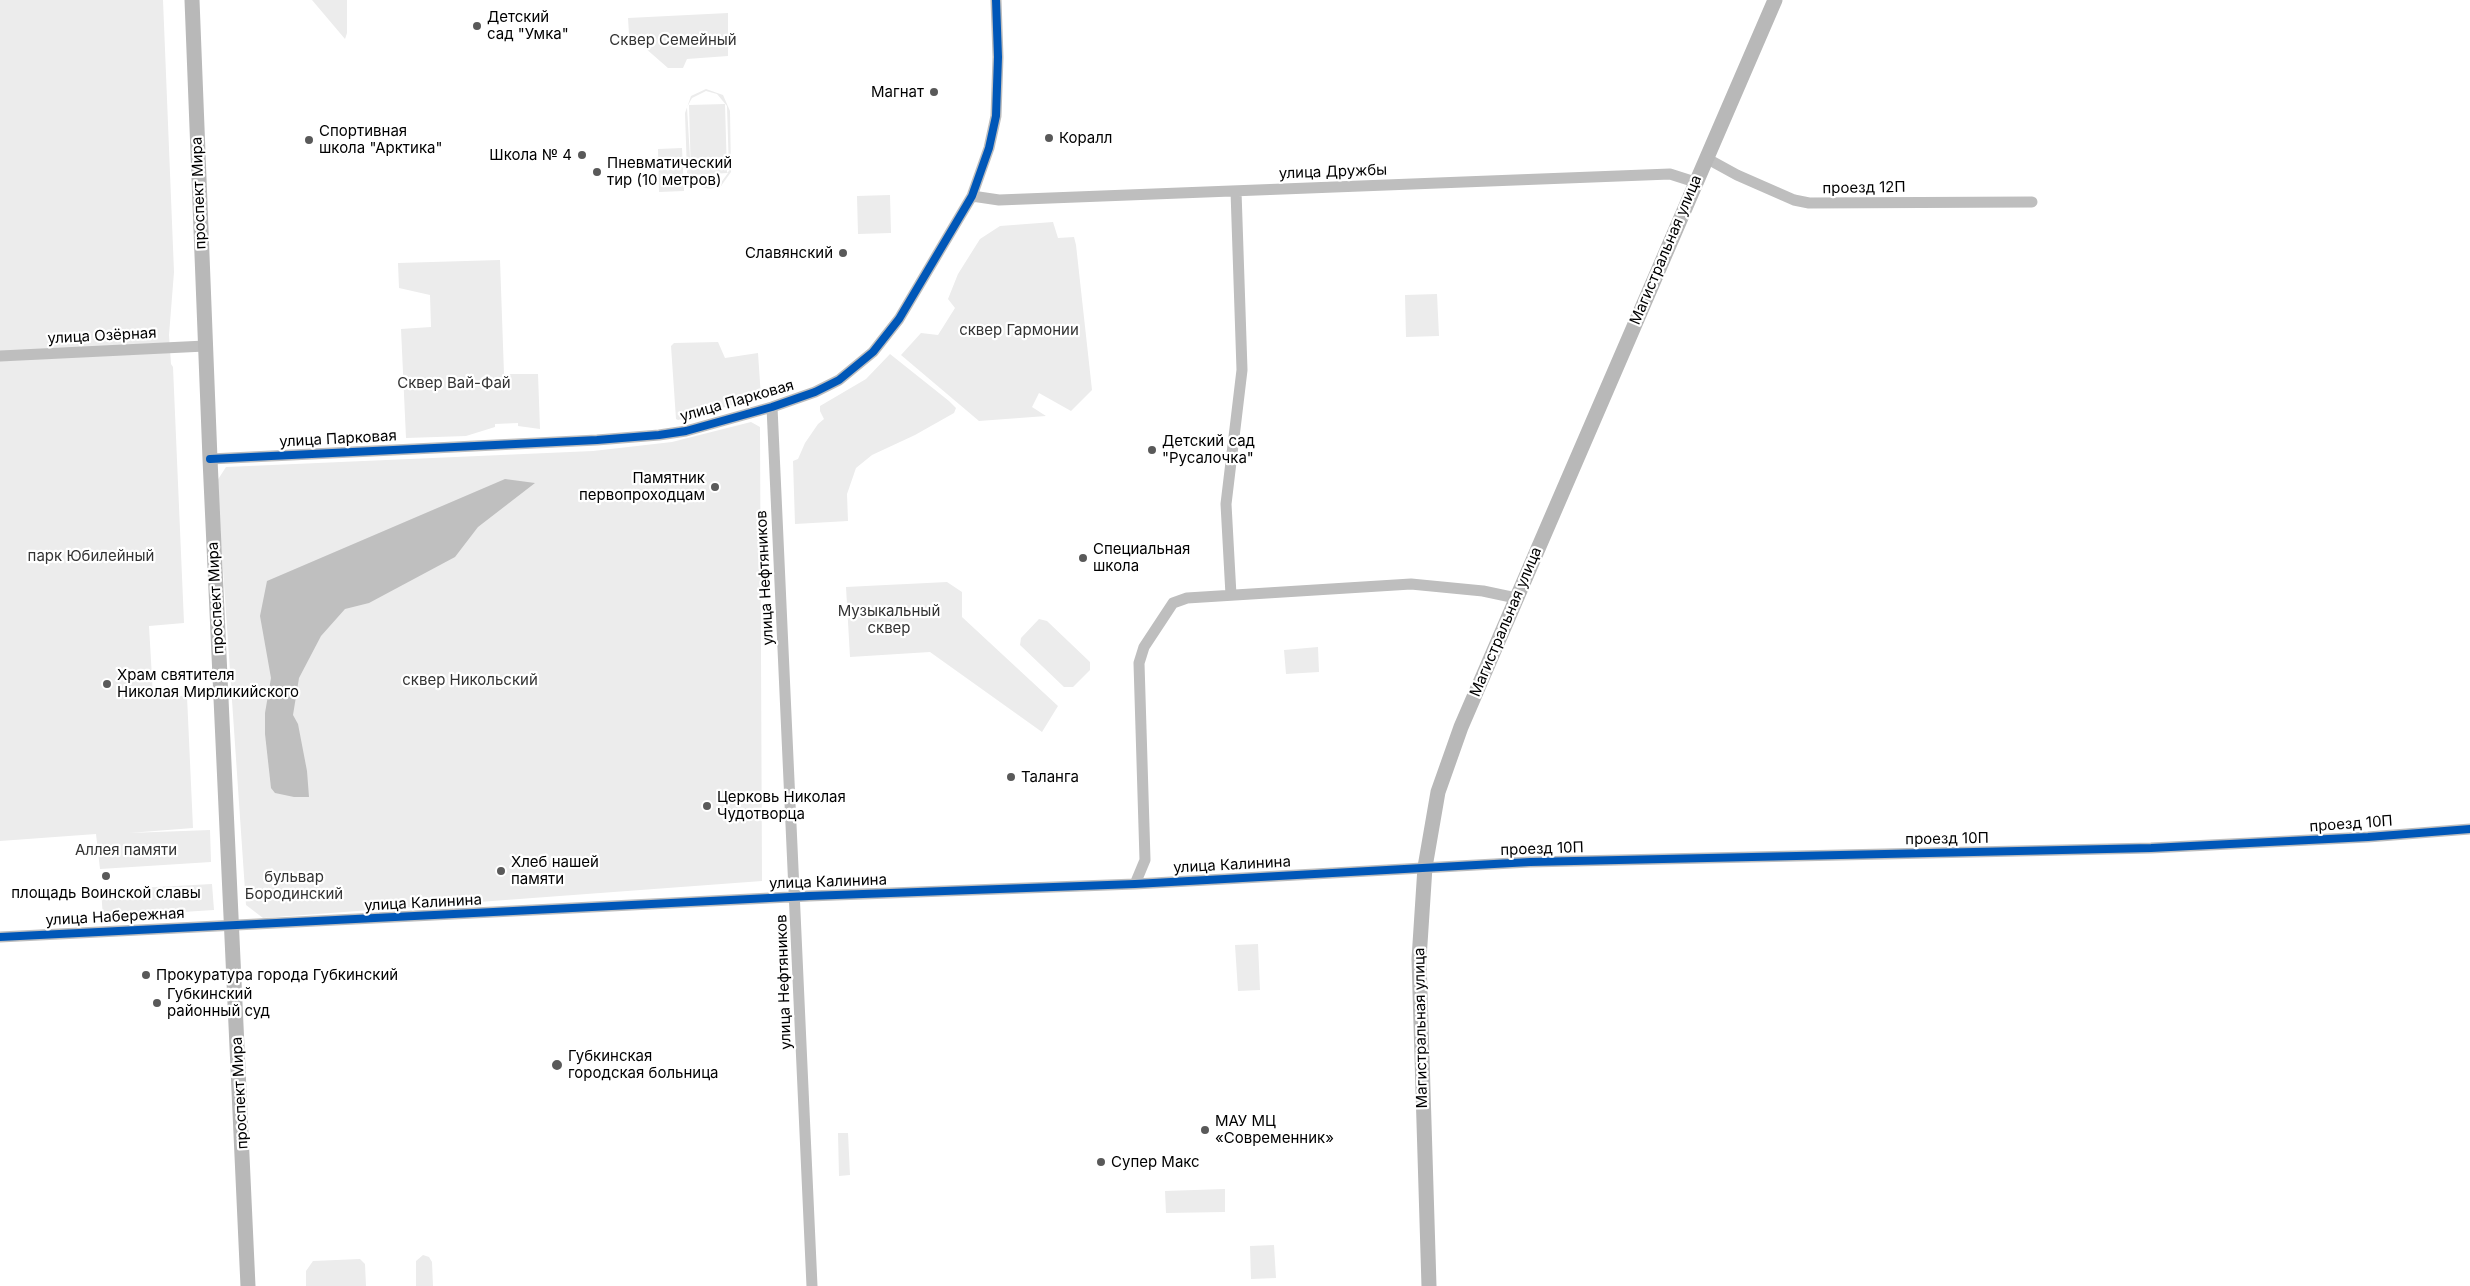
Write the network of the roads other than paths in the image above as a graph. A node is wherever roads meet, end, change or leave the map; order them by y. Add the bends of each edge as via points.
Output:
1 (192, 0) edge
2 (996, 0) edge
3 (1775, 0) edge
4 (1706, 158) junction
5 (1695, 182) junction
6 (1236, 191) junction
7 (972, 196) junction
8 (2032, 202) dead end
9 (205, 346) junction
10 (0, 356) edge
11 (772, 407) junction
12 (210, 459) junction
13 (1231, 595) junction
14 (1516, 598) junction
15 (2470, 829) edge
16 (1425, 867) junction
17 (1134, 884) junction
18 (795, 897) junction
19 (232, 926) junction
20 (0, 937) edge
21 (248, 1286) edge
22 (812, 1286) edge
23 (1429, 1286) edge

1 - 9 main road, проспект Мира
2 - 7 street, улица Парковая via 996,116
3 - 4 main road, Магистральная улица
4 - 5 main road, Магистральная улица
4 - 8 street, проезд 12П via 1737,175 1810,204
5 - 6 street, улица Дружбы via 1670,174
5 - 14 main road, Магистральная улица
6 - 7 street, улица Дружбы via 999,200
6 - 13 street via 1242,370 1227,498
7 - 11 street, улица Парковая via 912,299 873,352 833,383
9 - 10 street, улица Озёрная
9 - 12 main road, проспект Мира
11 - 12 street, улица Парковая via 686,431 628,438
11 - 18 street, улица Нефтяников
12 - 19 main road, проспект Мира
13 - 14 street via 1416,584
13 - 17 street via 1187,598 1173,604 1140,655 1145,860
14 - 16 main road, Магистральная улица via 1449,759 1438,792
15 - 16 street, проезд 10П via 2160,848
16 - 17 street, улица Калинина
16 - 23 main road, Магистральная улица via 1419,993
17 - 18 street, улица Калинина
18 - 19 street, улица Калинина
18 - 22 street, улица Нефтяников
19 - 20 street, улица Набережная
19 - 21 main road, проспект Мира

